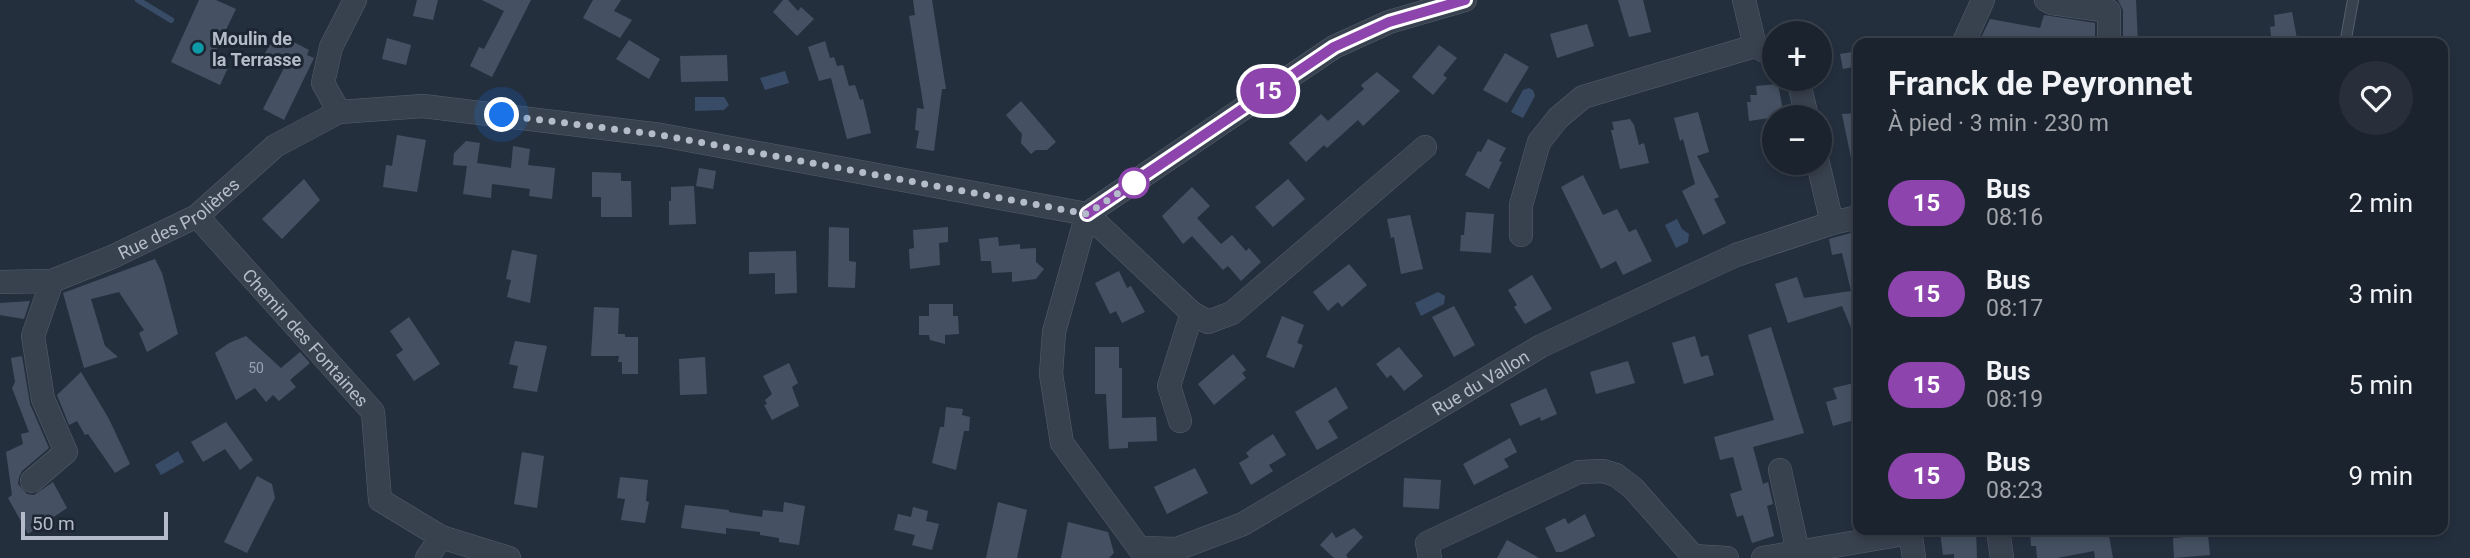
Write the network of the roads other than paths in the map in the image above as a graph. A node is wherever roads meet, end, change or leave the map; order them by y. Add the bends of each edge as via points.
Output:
1 (355, 0) edge
2 (1744, 0) edge
3 (1983, 0) edge
4 (2046, 0) edge
5 (2353, 0) edge
6 (1457, 1) edge
7 (1966, 38) edge
8 (2109, 38) edge
9 (2347, 38) edge
10 (1762, 44) edge
11 (1762, 52) edge
12 (339, 112) junction
13 (1425, 147) dead end
14 (1821, 175) edge
15 (1087, 214) junction
16 (197, 216) junction
17 (1853, 219) edge
18 (1832, 223) junction
19 (1521, 235) dead end
20 (52, 281) junction
21 (0, 282) edge
22 (1192, 313) junction
23 (1180, 421) dead end
24 (1780, 470) dead end
25 (32, 481) dead end
26 (1893, 535) edge
27 (1910, 535) edge
28 (1999, 535) edge
29 (441, 537) junction
30 (1798, 552) junction
31 (1146, 553) edge
32 (1693, 557) edge
33 (426, 558) edge
34 (509, 558) edge
35 (1430, 558) edge
36 (1727, 558) edge
37 (1763, 558) edge
38 (1914, 558) edge
39 (2002, 558) edge

1 - 12 street via 331,47 323,83
2 - 10 street
3 - 7 street
4 - 8 street via 2109,10
5 - 9 lane
6 - 15 street via 1389,22 1334,47
11 - 19 street via 1583,97 1539,142 1521,205
12 - 15 street via 423,106 661,135
12 - 16 street, Rue des Prolières via 275,146
13 - 22 street via 1232,313 1208,321
14 - 18 street
15 - 22 street
15 - 31 street via 1054,332 1051,374 1062,443
16 - 20 street, Rue des Prolières
16 - 29 street, Chemin des Fontaines via 373,412 380,500
17 - 18 street, Rue du Vallon
18 - 31 street, Rue du Vallon via 1736,255 1541,346 1243,524 1177,549
20 - 21 street, Rue des Prolières
20 - 25 street via 33,336 43,399 66,452
22 - 23 street via 1169,386
24 - 30 street
26 - 30 street
27 - 38 street
28 - 39 street
29 - 33 street
29 - 34 street, Chemin des Fontaines
30 - 37 street
32 - 35 street via 1633,488 1616,475 1589,470 1427,543
32 - 36 street

